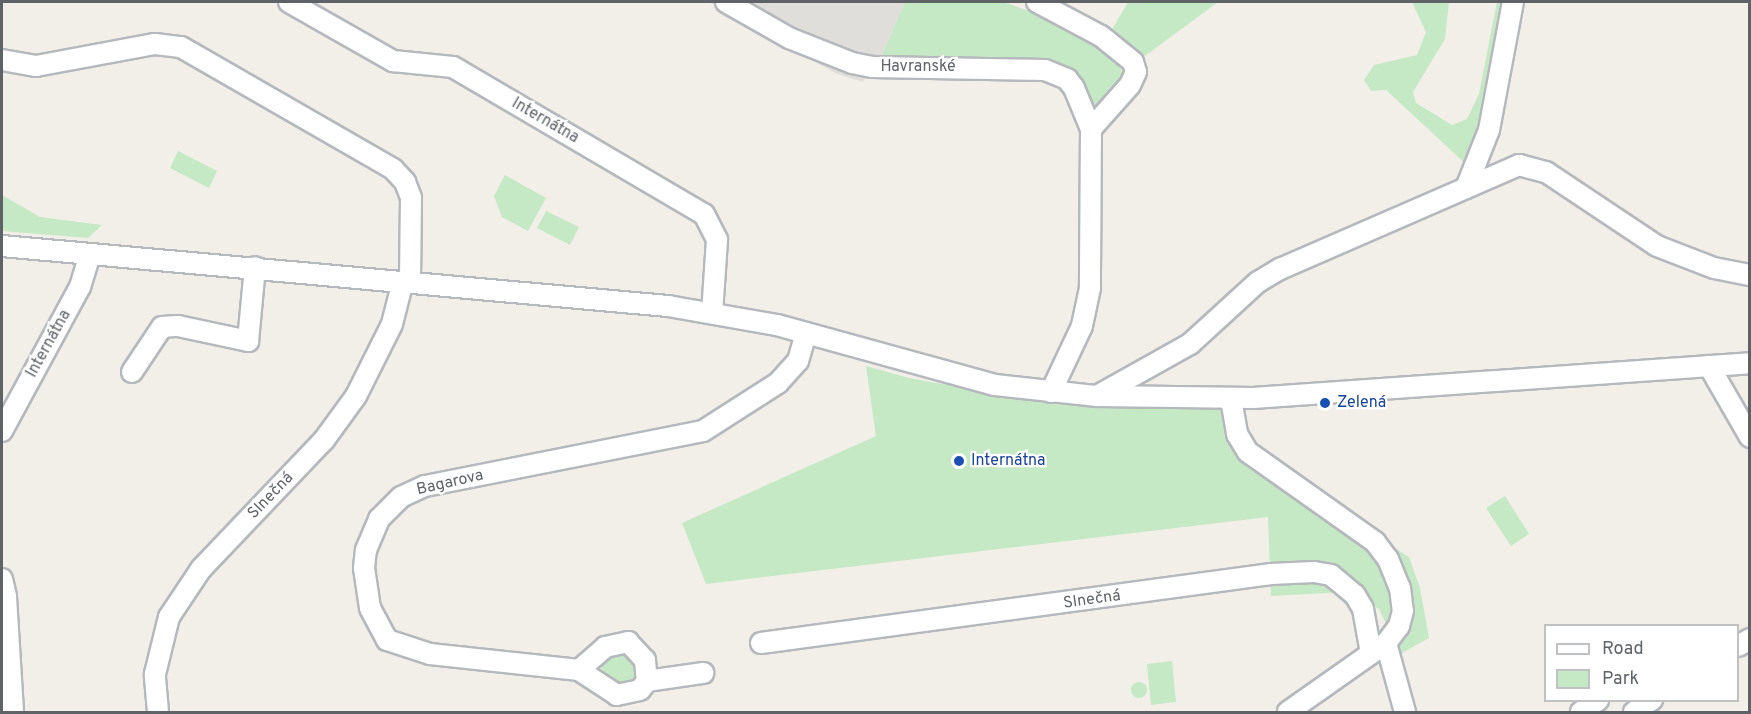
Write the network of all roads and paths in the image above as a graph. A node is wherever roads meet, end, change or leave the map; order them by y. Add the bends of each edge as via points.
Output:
1 (289, 2) edge
2 (726, 2) edge
3 (1037, 2) edge
4 (1513, 2) edge
5 (2, 60) edge
6 (1091, 129) junction
7 (1466, 188) junction
8 (2, 246) edge
9 (90, 254) junction
10 (255, 267) junction
11 (1749, 276) edge
12 (407, 281) junction
13 (712, 313) junction
14 (806, 333) junction
15 (1749, 363) edge
16 (1709, 366) junction
17 (132, 372) dead end
18 (1051, 392) junction
19 (1097, 396) junction
20 (1232, 399) junction
21 (2, 431) edge
22 (1749, 437) edge
23 (2, 579) edge
24 (761, 643) dead end
25 (1378, 648) junction
26 (579, 670) junction
27 (703, 673) dead end
28 (647, 681) junction
29 (1595, 702) edge
30 (1649, 702) edge
31 (13, 712) edge
32 (158, 712) edge
33 (1288, 712) edge
34 (1405, 712) edge
35 (1581, 712) edge
36 (1634, 712) edge

1 - 13 street, Internátna via 393,61 453,68 704,214 717,240
2 - 6 street, Havranské via 789,38 852,63 872,67 1045,70 1067,80 1074,88
3 - 6 street via 1101,36 1133,62 1136,72 1130,85
4 - 7 street via 1489,130
5 - 12 street via 36,66 155,44 181,46 393,169 405,182 411,198
6 - 18 street, Havranské via 1088,307
7 - 11 street via 1512,167 1537,168 1657,246 1714,268
7 - 19 street via 1280,269 1258,282 1190,344
8 - 9 street
9 - 10 street
9 - 21 street, Internátna via 81,287
10 - 12 street
10 - 17 street via 248,341 178,326 162,327
12 - 13 street
12 - 32 street, Slnečná via 392,324 356,396 324,440 201,569 169,616 155,674
13 - 14 street
14 - 18 street via 944,373
14 - 26 street, Bagarova via 798,361 778,383 703,431 425,486 401,497 379,519 366,550 364,568 369,608 387,640 430,654
15 - 16 street
16 - 20 street
16 - 22 street
18 - 19 street
19 - 20 street
20 - 25 street via 1237,434 1248,453 1382,549 1395,572 1402,600 1399,626
23 - 31 street
24 - 25 street, Slnečná via 1271,574 1314,572 1331,575 1355,595
25 - 33 street
25 - 34 street, Slnečná
26 - 28 street, Bagarova via 616,695 640,690
26 - 28 street via 605,647 628,642 645,660
27 - 28 street, Bagarova
29 - 35 street
30 - 36 street

